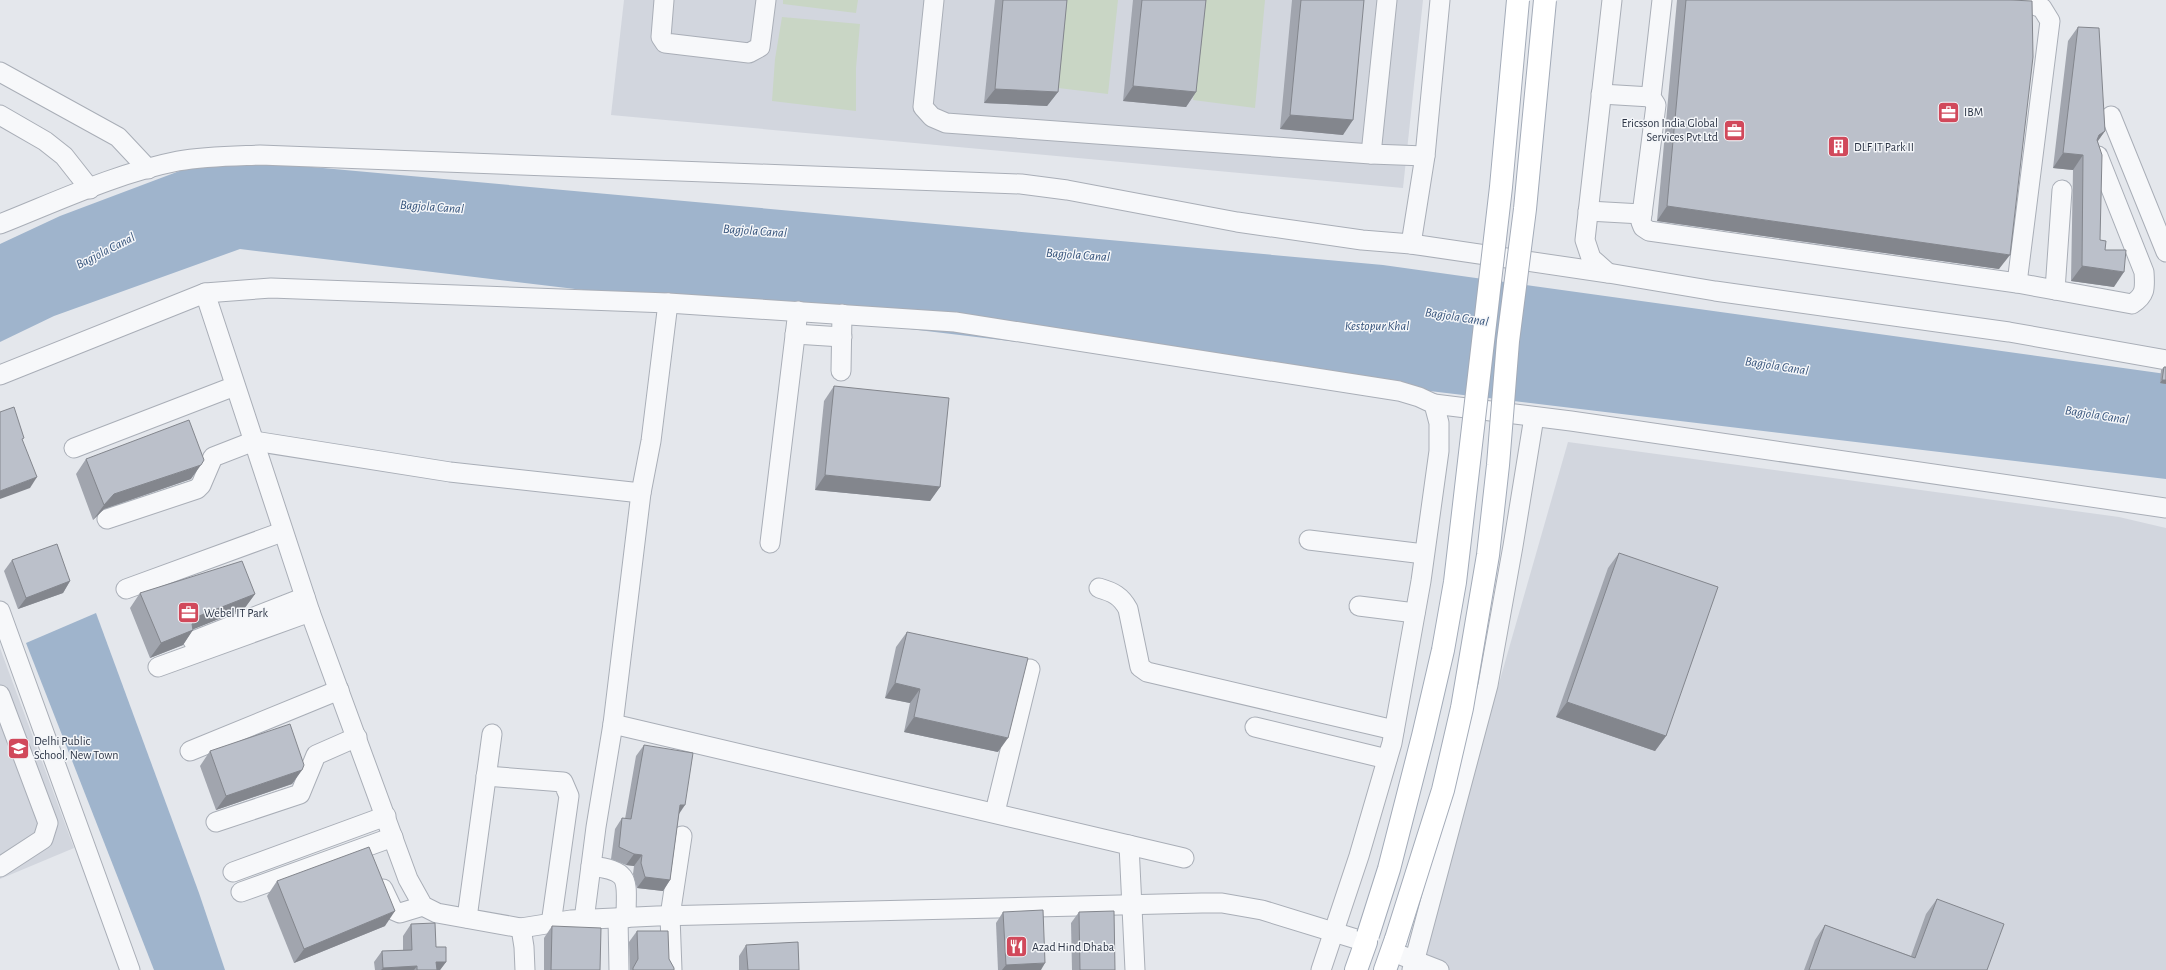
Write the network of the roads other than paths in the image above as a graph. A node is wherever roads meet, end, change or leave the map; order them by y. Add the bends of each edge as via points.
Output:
1 (664, 0) edge
2 (766, 0) edge
3 (921, 0) edge
4 (934, 0) edge
5 (1387, 0) edge
6 (1440, 0) edge
7 (1518, 0) edge
8 (1545, 0) edge
9 (1612, 0) edge
10 (1662, 0) edge
11 (1996, 0) edge
12 (0, 72) edge
13 (1601, 94) junction
14 (1651, 97) junction
15 (0, 115) edge
16 (2111, 116) dead end
17 (972, 133) dead end
18 (1370, 154) junction
19 (1425, 156) junction
20 (2098, 156) edge
21 (148, 170) junction
22 (90, 189) junction
23 (2062, 190) dead end
24 (1588, 211) junction
25 (1642, 214) junction
26 (0, 224) edge
27 (1411, 244) junction
28 (2166, 252) edge
29 (1608, 273) junction
30 (2017, 283) junction
31 (2055, 290) junction
32 (205, 293) junction
33 (668, 303) junction
34 (798, 312) junction
35 (842, 314) junction
36 (795, 334) junction
37 (842, 337) junction
38 (2166, 360) edge
39 (841, 371) dead end
40 (0, 374) edge
41 (235, 386) junction
42 (1434, 404) junction
43 (1534, 417) junction
44 (254, 442) junction
45 (74, 448) dead end
46 (641, 493) junction
47 (2166, 508) edge
48 (108, 520) dead end
49 (282, 532) junction
50 (1309, 540) dead end
51 (770, 543) dead end
52 (1424, 554) junction
53 (1099, 588) dead end
54 (126, 589) dead end
55 (308, 604) junction
56 (1359, 606) dead end
57 (0, 612) edge
58 (1415, 613) junction
59 (157, 661) dead end
60 (1030, 669) dead end
61 (339, 690) junction
62 (0, 695) edge
63 (613, 724) junction
64 (1255, 726) dead end
65 (1394, 730) junction
66 (492, 734) dead end
67 (358, 737) junction
68 (190, 751) dead end
69 (1387, 759) junction
70 (486, 776) junction
71 (994, 812) junction
72 (386, 816) junction
73 (216, 822) dead end
74 (682, 836) dead end
75 (393, 837) junction
76 (1129, 845) junction
77 (1184, 858) dead end
78 (371, 861) junction
79 (591, 866) junction
80 (0, 867) edge
81 (234, 872) dead end
82 (241, 892) dead end
83 (1132, 904) junction
84 (423, 906) junction
85 (670, 916) junction
86 (466, 918) junction
87 (617, 918) junction
88 (584, 920) junction
89 (551, 924) junction
90 (521, 928) junction
91 (1335, 932) junction
92 (1367, 938) junction
93 (1391, 953) edge
94 (1413, 966) edge
95 (130, 970) edge
96 (525, 970) edge
97 (606, 970) edge
98 (619, 970) edge
99 (672, 970) edge
100 (1135, 970) edge
101 (1321, 970) edge
102 (1356, 970) edge
103 (1438, 970) edge

1 - 2 street via 661,37 665,43 749,53 760,47
3 - 17 street via 913,104 921,121 929,128
4 - 18 street via 922,108 932,117 946,123
5 - 18 street
6 - 19 street
7 - 92 main road, bridge via 1501,179 1455,582 1443,650 1390,869
8 - 93 main road, bridge via 1488,555 1462,708 1444,782
9 - 13 street
10 - 14 street
11 - 30 street via 2028,3 2042,8 2050,21
12 - 21 street via 118,137
13 - 14 street
13 - 24 street
14 - 25 street via 1656,105
15 - 22 street via 45,141 64,156
16 - 28 street
18 - 19 street
19 - 27 street
20 - 31 street via 2144,272 2145,287 2141,298 2132,304
21 - 22 street
21 - 27 street via 178,161 216,156 260,155 1021,184 1067,190 1237,222 1362,240
22 - 26 street
23 - 31 street
24 - 25 street
24 - 29 street via 1585,240 1591,258
25 - 30 street via 1643,227 1649,231
27 - 29 street
29 - 38 street via 1714,291 2009,332
30 - 31 street
32 - 33 street via 271,288
32 - 40 street
32 - 41 street
33 - 34 street
33 - 46 street via 651,441
34 - 35 street
34 - 36 street
35 - 37 street
35 - 42 street via 955,322 1398,391
36 - 37 street
36 - 51 street
37 - 39 street
41 - 44 street
41 - 45 street
42 - 43 street
42 - 52 street via 1439,423 1438,451
43 - 47 street
43 - 94 street via 1488,685
44 - 46 street via 450,472
44 - 48 street via 213,457 197,489
44 - 49 street
46 - 63 street
49 - 54 street
49 - 55 street
50 - 52 street
52 - 58 street
53 - 65 street via 1114,592 1124,601 1128,609 1140,667 1147,672
55 - 59 street
55 - 61 street
56 - 58 street
57 - 95 street
58 - 65 street
60 - 71 street
61 - 67 street
61 - 68 street
62 - 80 street via 48,823 43,839
63 - 71 street
63 - 79 street
64 - 69 street
65 - 69 street
66 - 70 street
67 - 72 street
67 - 73 street via 316,755 300,794
69 - 91 street
70 - 86 street
70 - 89 street via 563,782 566,787 569,796
71 - 76 street
72 - 75 street
72 - 81 street
74 - 85 street
75 - 78 street
75 - 84 street via 408,879
76 - 77 street
76 - 83 street
78 - 82 street
78 - 84 street via 393,910 400,913
79 - 87 street via 617,871 623,877 626,883
79 - 88 street
83 - 85 street
83 - 91 street via 1202,903 1240,906
83 - 100 street
84 - 86 street via 437,912
85 - 87 street
85 - 99 street
86 - 90 street
87 - 88 street
87 - 97 street
87 - 98 street
88 - 89 street
89 - 90 street
90 - 96 street
91 - 92 street
91 - 101 street
92 - 102 main road
93 - 94 street
94 - 103 street

